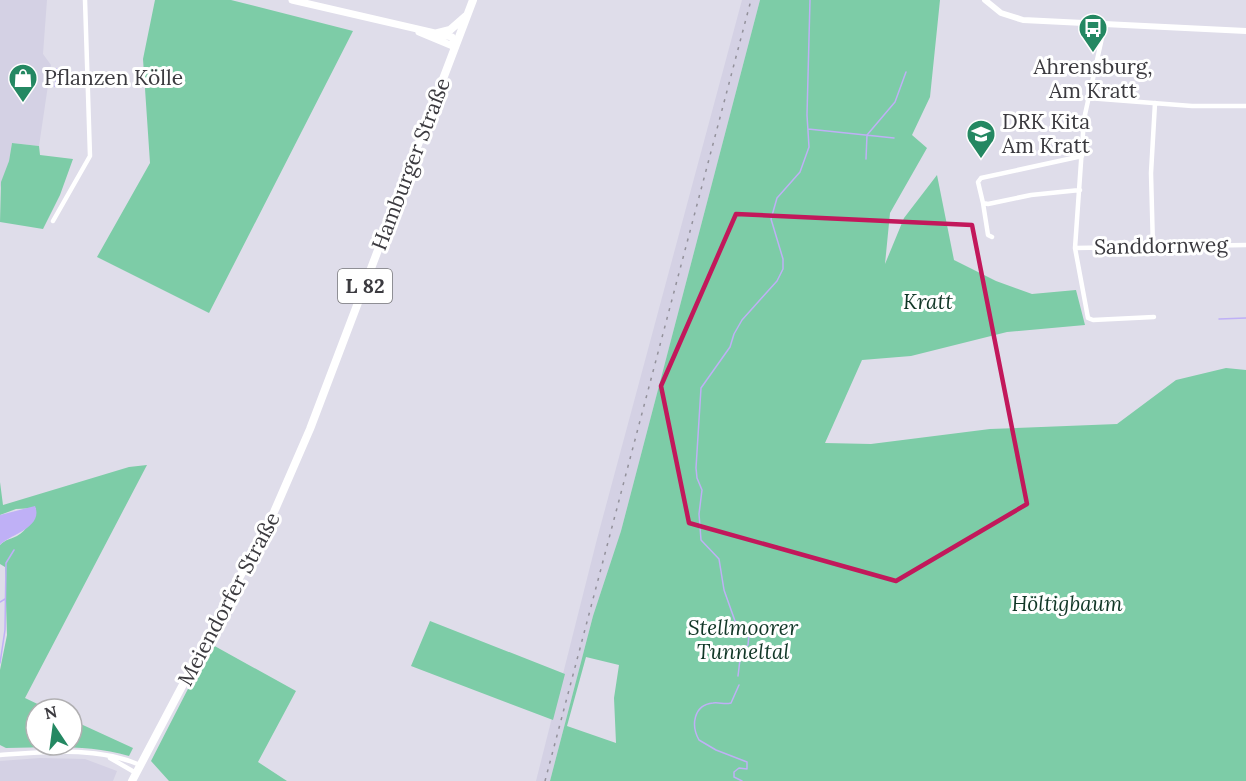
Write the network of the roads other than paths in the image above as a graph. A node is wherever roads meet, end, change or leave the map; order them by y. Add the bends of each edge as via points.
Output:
1 (85, 0) edge
2 (291, 0) edge
3 (473, 0) edge
4 (985, 0) edge
5 (467, 15) junction
6 (1105, 24) junction
7 (414, 30) junction
8 (1246, 31) edge
9 (438, 33) junction
10 (455, 47) junction
11 (1088, 98) junction
12 (1155, 103) junction
13 (1246, 106) edge
14 (1082, 156) junction
15 (1080, 190) junction
16 (983, 203) junction
17 (53, 221) dead end
18 (992, 237) dead end
19 (1246, 245) edge
20 (1075, 248) junction
21 (1153, 248) junction
22 (1154, 317) dead end
23 (310, 429) joint
24 (0, 750) edge
25 (0, 755) edge
26 (8, 755) junction
27 (108, 757) junction
28 (138, 769) junction
29 (132, 781) edge

1 - 17 street via 90,156
2 - 7 main road
3 - 5 main road, Hamburger Straße / L 82
4 - 6 street via 1016,19
5 - 9 main road via 450,30
5 - 10 main road, Hamburger Straße / L 82
6 - 8 street
6 - 11 street
7 - 9 main road
7 - 10 main road
9 - 10 main road via 451,36
10 - 23 main road, Hamburger Straße / L 82
11 - 12 street
11 - 14 street
12 - 13 street
12 - 21 street via 1151,173
14 - 15 street
14 - 16 street via 981,178 978,182
15 - 16 street
15 - 20 street
16 - 18 street via 988,236
19 - 21 street, Sanddornweg
20 - 21 street, Sanddornweg
20 - 22 street via 1088,318 1101,321
23 - 28 main road, Meiendorfer Straße / L 82 via 274,512
24 - 26 street
25 - 26 street
26 - 27 street via 84,751
27 - 28 street
27 - 28 street
28 - 29 main road, Meiendorfer Straße

